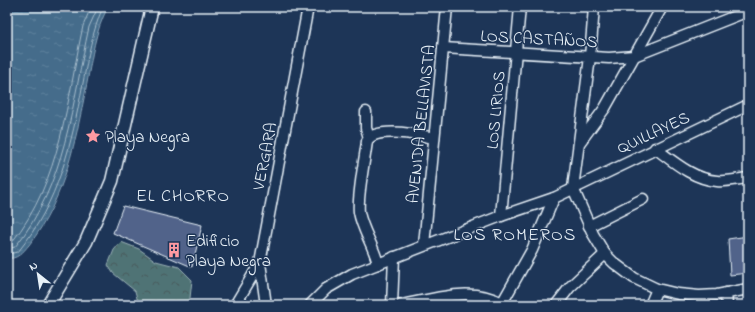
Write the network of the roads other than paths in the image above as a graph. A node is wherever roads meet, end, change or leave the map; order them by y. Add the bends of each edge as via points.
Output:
1 (152, 7) edge
2 (308, 7) edge
3 (447, 7) edge
4 (520, 7) edge
5 (594, 7) edge
6 (662, 7) edge
7 (748, 11) edge
8 (443, 48) junction
9 (516, 52) junction
10 (634, 56) junction
11 (590, 57) junction
12 (748, 105) edge
13 (366, 112) dead end
14 (369, 138) junction
15 (434, 138) junction
16 (578, 144) junction
17 (655, 148) junction
18 (748, 178) edge
19 (573, 188) junction
20 (554, 198) junction
21 (644, 199) dead end
22 (501, 216) junction
23 (589, 226) junction
24 (424, 245) junction
25 (605, 254) junction
26 (394, 257) junction
27 (260, 263) junction
28 (378, 264) junction
29 (657, 289) junction
30 (748, 289) edge
31 (726, 293) junction
32 (501, 304) edge
33 (48, 305) edge
34 (235, 305) edge
35 (266, 305) edge
36 (310, 305) edge
37 (392, 305) edge
38 (401, 305) edge
39 (556, 305) edge
40 (650, 305) edge
41 (727, 305) edge

1 - 33 main road via 112,181 86,242
2 - 27 street, VERGARA
3 - 8 street, AVENIDA BELLAVISTA
4 - 9 street, LOS LIRIOS
5 - 11 street
6 - 10 street
7 - 10 street
8 - 9 street, LOS CASTAÑOS
8 - 15 street, AVENIDA BELLAVISTA
9 - 11 street, LOS CASTAÑOS
9 - 22 street, LOS LIRIOS
10 - 11 street, LOS CASTAÑOS
10 - 16 street via 605,108
11 - 16 street
12 - 17 street, QUILLAYES
13 - 14 street
14 - 15 street via 384,133 419,134
14 - 28 street via 359,210
15 - 24 street, AVENIDA BELLAVISTA
16 - 19 street
17 - 18 street via 686,171 704,179 718,182
17 - 19 street, QUILLAYES
19 - 20 street, QUILLAYES
19 - 23 street
20 - 22 street, QUILLAYES
20 - 32 street via 532,250
21 - 23 street
22 - 24 street, QUILLAYES
23 - 25 street
24 - 26 street, QUILLAYES
25 - 29 street via 629,275
25 - 39 street
26 - 28 street, QUILLAYES
26 - 37 street
27 - 34 street, VERGARA
27 - 35 street
28 - 36 street, QUILLAYES via 334,284
29 - 31 street via 688,296
29 - 40 street
30 - 31 street
31 - 41 street
32 - 38 street via 485,296 468,293

